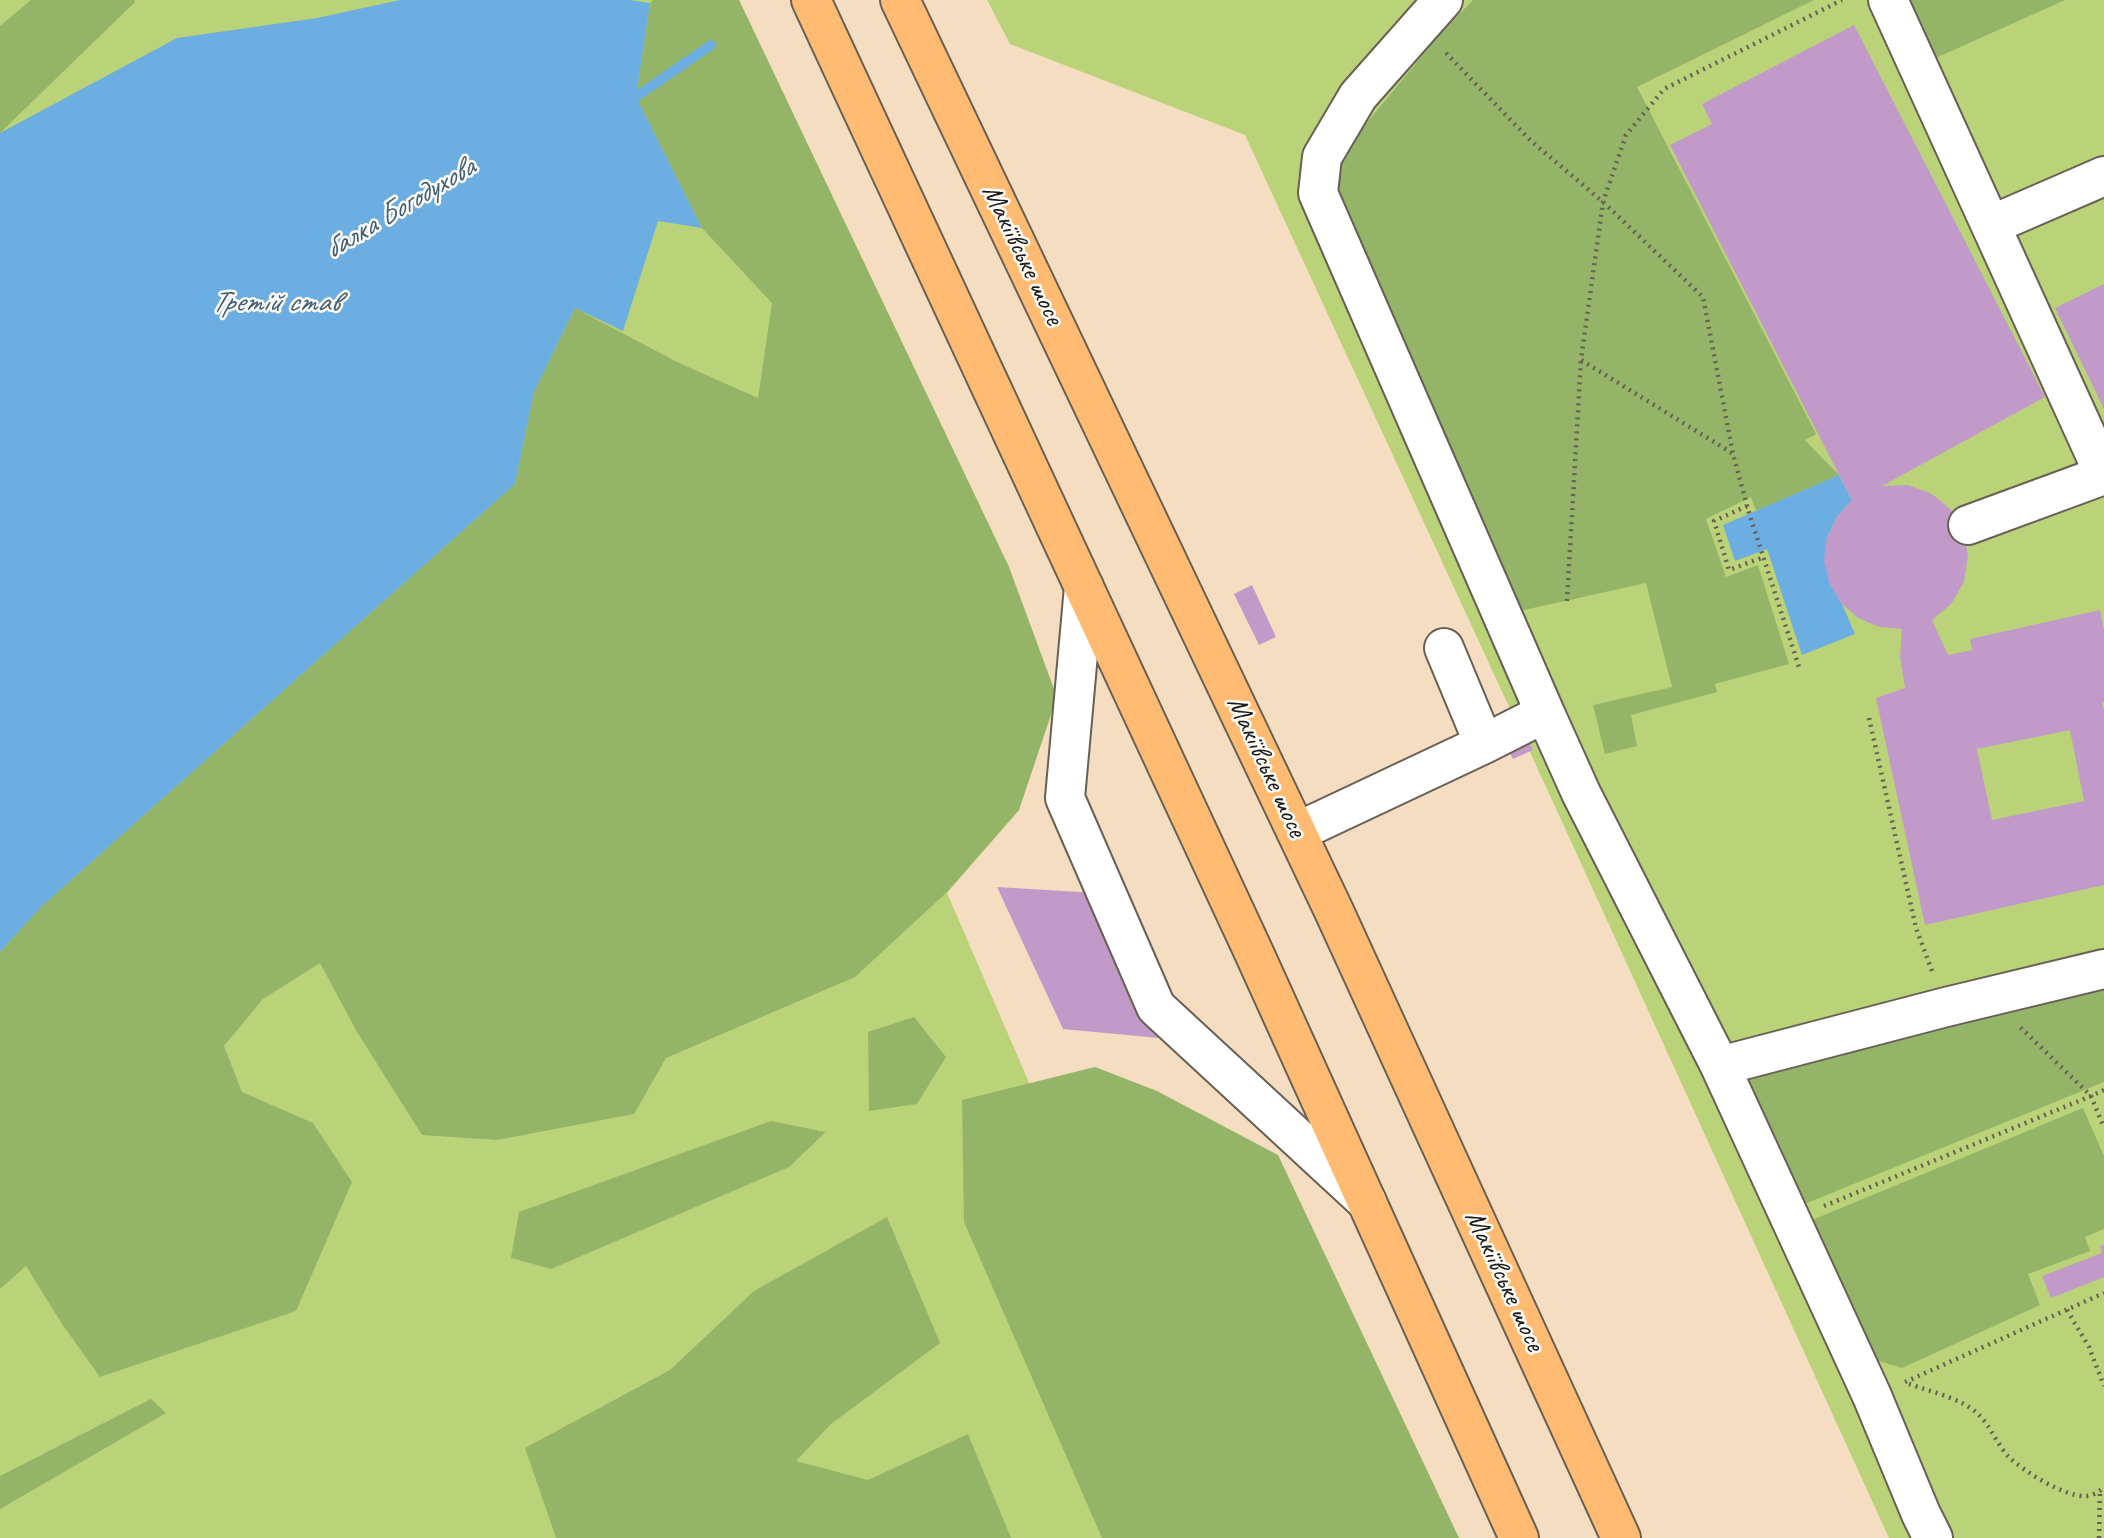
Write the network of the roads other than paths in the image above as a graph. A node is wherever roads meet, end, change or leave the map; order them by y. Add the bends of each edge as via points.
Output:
1 (811, 0) edge
2 (900, 0) edge
3 (1888, 0) edge
4 (1431, 12) edge
5 (2104, 176) edge
6 (1991, 225) junction
7 (2104, 474) edge
8 (1968, 525) dead end
9 (1084, 587) junction
10 (1444, 648) dead end
11 (1545, 713) junction
12 (1484, 744) junction
13 (1297, 832) junction
14 (2104, 968) edge
15 (1720, 1066) junction
16 (1367, 1202) junction
17 (1519, 1538) edge
18 (1621, 1538) edge
19 (1933, 1538) edge

1 - 9 main road
2 - 13 main road, Макіївське шосе
3 - 6 street
4 - 11 street via 1358,96 1322,157 1318,193
5 - 6 street
6 - 7 street
7 - 8 street
9 - 16 main road
9 - 16 street via 1065,798 1156,1007
10 - 12 street
11 - 12 street
11 - 15 street
12 - 13 street
13 - 18 main road, Макіївське шосе
14 - 15 street
15 - 19 street via 1791,1220 1888,1389
16 - 17 main road

